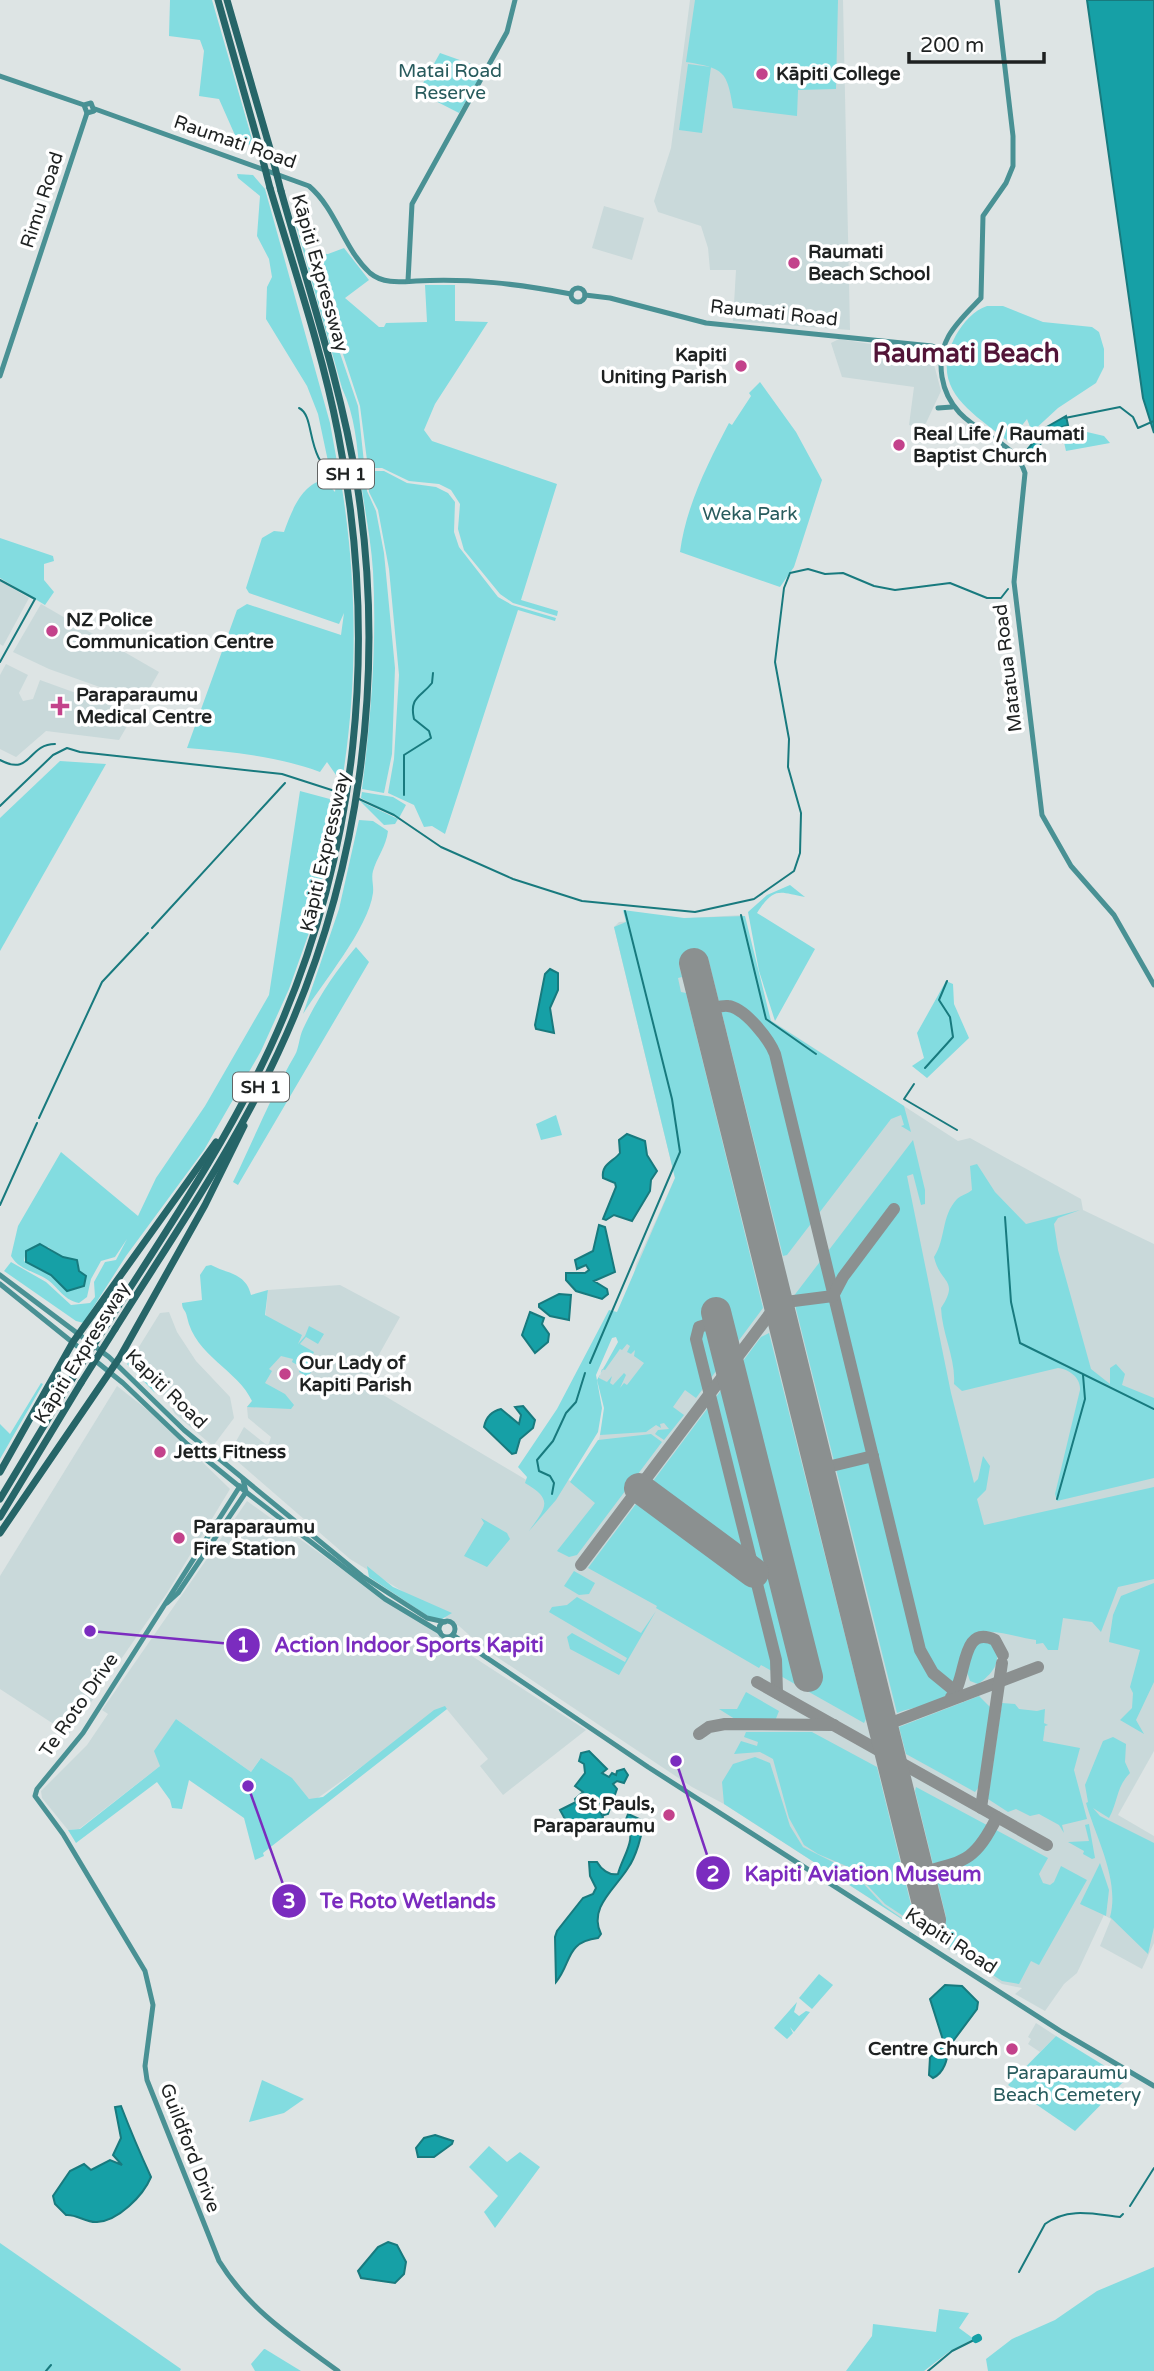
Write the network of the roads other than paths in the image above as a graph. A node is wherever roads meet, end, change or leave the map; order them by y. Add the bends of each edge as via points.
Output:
1 (218, 0) edge
2 (227, 0) edge
3 (514, 0) edge
4 (997, 0) edge
5 (0, 76) edge
6 (84, 105) junction
7 (95, 109) junction
8 (86, 113) junction
9 (408, 281) junction
10 (570, 294) junction
11 (586, 295) junction
12 (920, 346) junction
13 (930, 350) junction
14 (941, 350) junction
15 (940, 366) junction
16 (0, 376) edge
17 (952, 407) junction
18 (938, 408) dead end
19 (1154, 985) edge
20 (255, 1100) junction
21 (239, 1109) junction
22 (0, 1275) edge
23 (0, 1284) edge
24 (111, 1327) junction
25 (80, 1332) junction
26 (73, 1342) junction
27 (116, 1362) junction
28 (109, 1371) junction
29 (0, 1472) edge
30 (239, 1474) junction
31 (244, 1488) junction
32 (258, 1489) junction
33 (0, 1499) edge
34 (231, 1499) junction
35 (234, 1510) junction
36 (0, 1517) edge
37 (0, 1534) edge
38 (199, 1549) junction
39 (205, 1553) junction
40 (381, 1589) junction
41 (385, 1598) junction
42 (167, 1603) junction
43 (444, 1622) junction
44 (440, 1632) junction
45 (453, 1635) junction
46 (37, 1788) joint
47 (1154, 2086) edge
48 (338, 2371) edge

1 - 21 highway, Kāpiti Expressway / SH 1, bridge via 331,404 348,488 360,604 351,769 329,882 295,990
2 - 20 highway, Kāpiti Expressway / SH 1, bridge via 340,402 357,487 368,603 360,771 338,883 316,958
3 - 9 main road via 507,32 412,204
4 - 14 main road via 1013,166 982,216 981,298 959,319
5 - 6 main road
6 - 7 main road, Raumati Road via 91,103
6 - 8 main road
7 - 8 main road
7 - 9 main road, Raumati Road via 309,186 327,205 363,266 380,279
8 - 16 main road, Rimu Road
9 - 10 main road, Raumati Road via 493,280
10 - 11 main road via 579,288
10 - 11 main road via 579,303
11 - 12 main road, Raumati Road via 706,323
12 - 13 main road, Raumati Road
12 - 14 main road, Raumati Road
13 - 14 main road, Raumati Road
13 - 15 main road
14 - 15 main road
15 - 17 main road
17 - 18 main road
17 - 19 main road, Matatua Road via 1013,455 1024,473 1014,582 1042,815 1071,866 1114,915
20 - 24 highway, Kāpiti Expressway / SH 1
20 - 27 highway via 205,1205
21 - 24 highway, Kāpiti Expressway / SH 1
21 - 25 highway
22 - 25 main road, Kapiti Road
23 - 26 main road, Kapiti Road
24 - 33 highway, Kāpiti Expressway / SH 1, bridge via 72,1379
24 - 36 highway, Kāpiti Expressway / SH 1, bridge
25 - 26 highway
25 - 27 main road, Kapiti Road
26 - 28 main road, Kapiti Road
26 - 29 highway
27 - 28 highway
27 - 30 main road, Kapiti Road via 184,1430
28 - 31 main road, Kapiti Road via 187,1444
28 - 37 highway
30 - 31 main road
30 - 32 main road, Kapiti Road
31 - 32 main road
31 - 34 main road, Te Roto Drive
31 - 35 main road, Te Roto Drive
31 - 41 main road, Kapiti Road
32 - 40 main road, Kapiti Road
34 - 35 main road
34 - 38 main road, Te Roto Drive
35 - 39 main road, Te Roto Drive
38 - 39 main road
38 - 42 main road, Te Roto Drive
39 - 42 main road, Te Roto Drive via 176,1597
40 - 41 main road
40 - 43 main road, Kapiti Road via 429,1619
41 - 44 main road, Kapiti Road
42 - 46 main road, Te Roto Drive via 83,1732
43 - 44 main road
43 - 45 main road via 454,1625
44 - 45 main road, Kapiti Road via 446,1637
45 - 47 main road, Kapiti Road via 648,1767
46 - 48 main road, Guildford Drive via 36,1799 64,1833 145,1970 153,2005 147,2080 219,2261 256,2308

